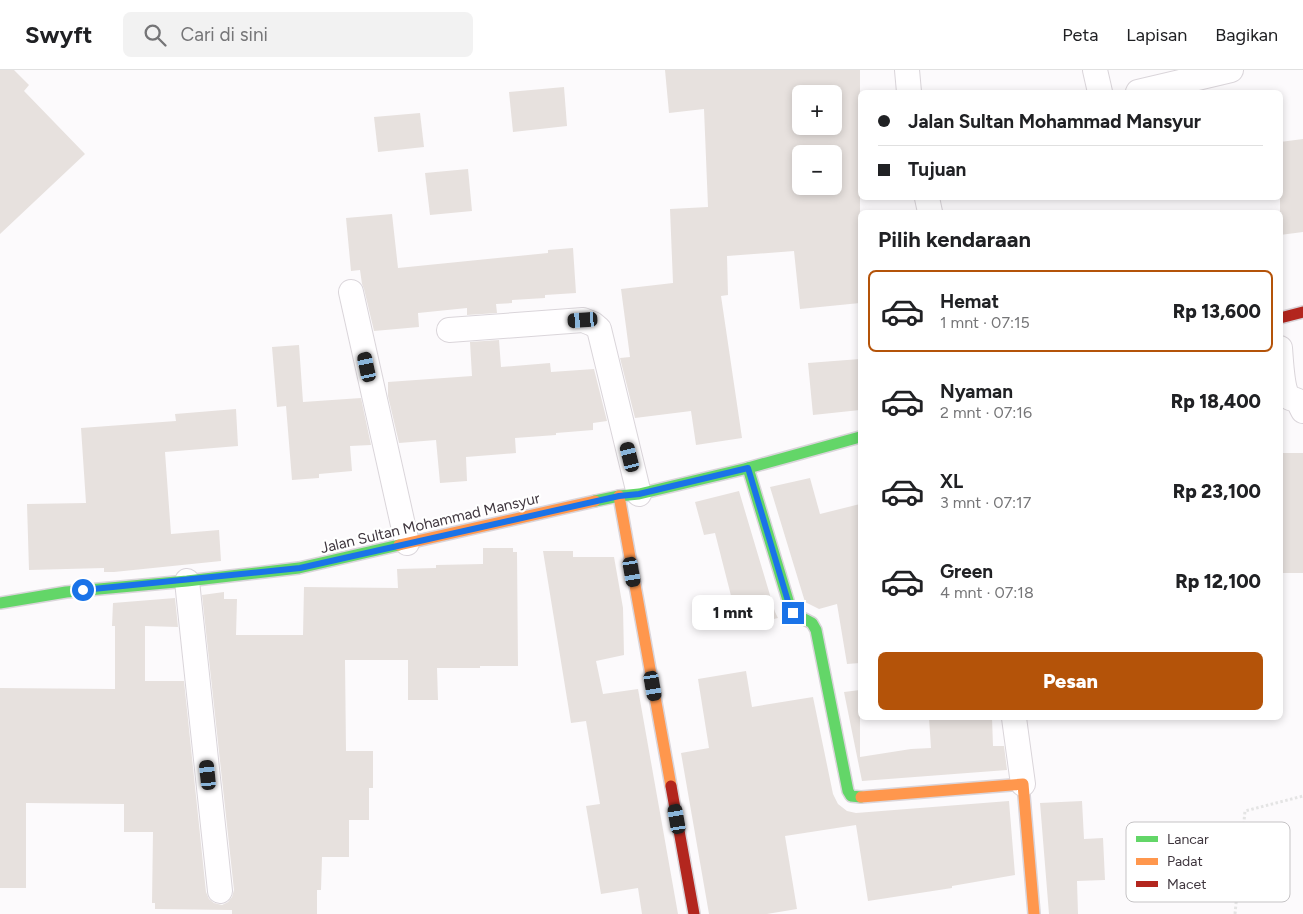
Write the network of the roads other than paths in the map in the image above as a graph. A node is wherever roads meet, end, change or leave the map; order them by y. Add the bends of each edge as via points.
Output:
1 (906, 70) edge
2 (1096, 70) edge
3 (1231, 70) edge
4 (910, 90) edge
5 (1100, 90) edge
6 (1146, 90) edge
7 (350, 292) dead end
8 (1303, 312) edge
9 (1283, 317) edge
10 (450, 330) dead end
11 (1283, 380) edge
12 (1303, 411) edge
13 (858, 438) edge
14 (748, 468) junction
15 (629, 495) junction
16 (407, 543) junction
17 (193, 580) junction
18 (0, 603) edge
19 (1014, 720) edge
20 (1023, 784) junction
21 (220, 891) dead end
22 (694, 914) edge
23 (1034, 914) edge

1 - 4 street
2 - 5 street
3 - 6 street
7 - 16 street
8 - 9 street
10 - 15 street via 583,320 599,329
11 - 12 street via 1286,392 1298,401
13 - 14 street, Jalan Sultan Mohammad Mansyur
14 - 15 street, Jalan Sultan Mohammad Mansyur
14 - 20 street via 790,608 812,623 816,630 851,796
15 - 16 street, Jalan Sultan Mohammad Mansyur
15 - 22 street
16 - 17 street, Jalan Sultan Mohammad Mansyur via 300,568
17 - 18 street, Jalan Sultan Mohammad Mansyur via 66,592
17 - 21 street
19 - 20 street
20 - 23 street

